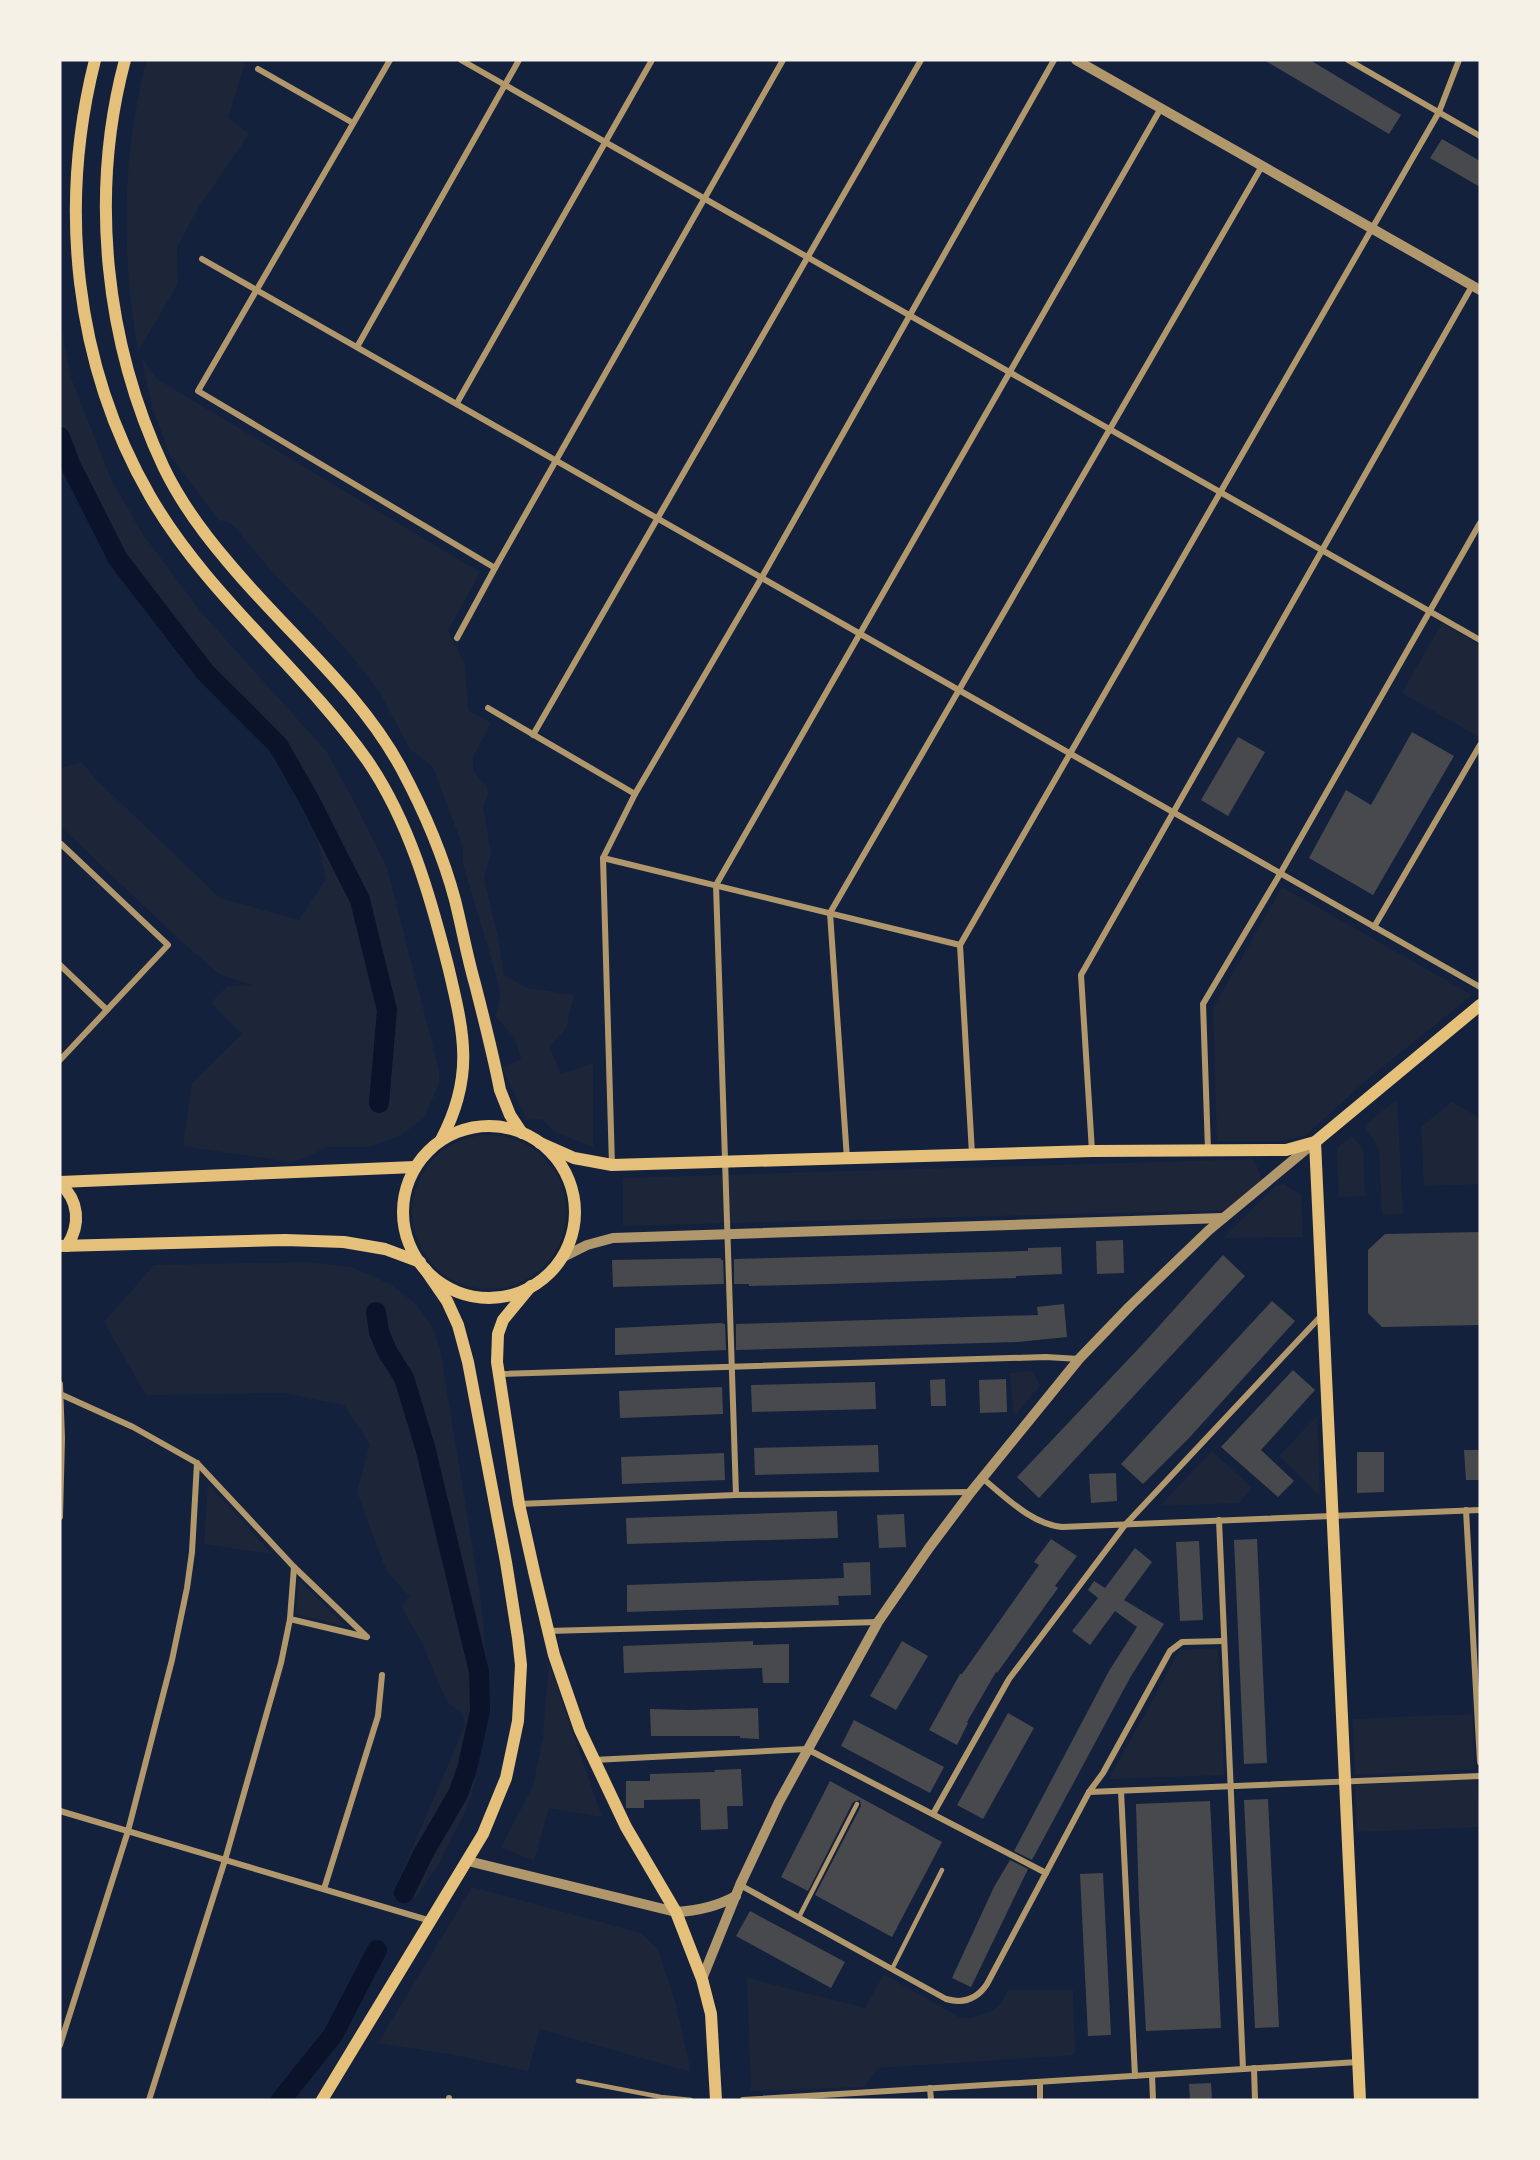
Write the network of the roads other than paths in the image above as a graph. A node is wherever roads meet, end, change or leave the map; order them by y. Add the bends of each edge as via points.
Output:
1 (95, 60) edge
2 (125, 60) edge
3 (390, 60) edge
4 (461, 60) edge
5 (519, 60) edge
6 (652, 60) edge
7 (783, 60) edge
8 (921, 60) edge
9 (1054, 60) edge
10 (1076, 60) edge
11 (1348, 60) edge
12 (1459, 60) edge
13 (258, 69) dead end
14 (505, 85) junction
15 (1161, 108) junction
16 (1439, 112) junction
17 (353, 123) junction
18 (1480, 136) edge
19 (606, 142) junction
20 (1262, 166) junction
21 (704, 198) junction
22 (1371, 228) junction
23 (807, 257) junction
24 (202, 259) dead end
25 (1476, 288) edge
26 (256, 290) junction
27 (909, 315) junction
28 (357, 347) junction
29 (1010, 372) junction
30 (457, 404) junction
31 (1110, 429) junction
32 (556, 459) junction
33 (1220, 492) junction
34 (658, 518) junction
35 (1480, 523) edge
36 (1322, 550) junction
37 (495, 568) junction
38 (762, 577) junction
39 (1431, 611) junction
40 (860, 633) junction
41 (457, 638) dead end
42 (1480, 640) edge
43 (958, 689) junction
44 (488, 708) dead end
45 (533, 735) junction
46 (1480, 745) edge
47 (1070, 753) junction
48 (635, 794) junction
49 (1173, 812) junction
50 (61, 844) edge
51 (603, 858) junction
52 (1280, 874) junction
53 (716, 885) junction
54 (830, 913) junction
55 (1374, 927) junction
56 (960, 945) junction
57 (60, 965) edge
58 (1480, 987) edge
59 (1480, 1005) edge
60 (107, 1010) junction
61 (60, 1060) edge
62 (522, 1133) junction
63 (441, 1140) junction
64 (1315, 1142) junction
65 (540, 1143) junction
66 (1208, 1150) junction
67 (1092, 1151) junction
68 (972, 1154) junction
69 (847, 1159) junction
70 (726, 1162) junction
71 (612, 1165) junction
72 (415, 1167) junction
73 (60, 1182) edge
74 (1222, 1218) junction
75 (728, 1236) junction
76 (64, 1246) edge
77 (561, 1258) junction
78 (422, 1265) junction
79 (531, 1286) junction
80 (1323, 1314) junction
81 (1079, 1359) junction
82 (732, 1365) junction
83 (498, 1374) junction
84 (60, 1384) edge
85 (60, 1394) edge
86 (197, 1463) junction
87 (982, 1478) junction
88 (971, 1492) junction
89 (736, 1496) junction
90 (519, 1504) junction
91 (1466, 1510) junction
92 (1480, 1510) edge
93 (60, 1517) edge
94 (1333, 1517) junction
95 (1219, 1520) junction
96 (1125, 1525) junction
97 (294, 1567) junction
98 (291, 1619) junction
99 (878, 1622) junction
100 (548, 1631) junction
101 (1224, 1641) junction
102 (382, 1675) dead end
103 (807, 1749) junction
104 (593, 1760) junction
105 (1480, 1762) edge
106 (1480, 1776) edge
107 (1345, 1782) junction
108 (1231, 1787) junction
109 (1121, 1791) junction
110 (1089, 1792) junction
111 (857, 1804) dead end
112 (60, 1811) edge
113 (933, 1814) junction
114 (128, 1831) junction
115 (225, 1860) junction
116 (468, 1861) junction
117 (942, 1870) dead end
118 (1046, 1873) junction
119 (740, 1885) junction
120 (324, 1889) junction
121 (736, 1896) junction
122 (676, 1912) junction
123 (799, 1917) junction
124 (432, 1921) junction
125 (892, 1969) junction
126 (702, 1978) junction
127 (60, 2045) edge
128 (1358, 2062) junction
129 (1254, 2068) junction
130 (1243, 2069) junction
131 (1152, 2075) junction
132 (1135, 2076) junction
133 (578, 2081) dead end
134 (1040, 2082) junction
135 (930, 2088) junction
136 (826, 2097) edge
137 (149, 2100) edge
138 (322, 2100) edge
139 (692, 2100) edge
140 (716, 2100) edge
141 (743, 2100) edge
142 (931, 2100) edge
143 (1040, 2100) edge
144 (1153, 2100) edge
145 (1255, 2100) edge
146 (1360, 2100) edge

1 - 63 main road via 81,123 75,238 84,315 104,390 132,463 181,544 330,712 368,762 406,834 431,902 464,1042 460,1094
2 - 62 main road via 108,152 106,232 122,344 149,432 165,470 195,519 229,563 348,694 400,767 432,835 454,897 500,1090
3 - 17 street
4 - 14 street
5 - 14 street
6 - 19 street
7 - 21 street
8 - 23 street
9 - 27 street
10 - 15 street
11 - 16 street
12 - 16 street
13 - 17 street
14 - 19 street
14 - 28 street
15 - 20 street
15 - 29 street
16 - 18 street
16 - 22 street
17 - 26 street
19 - 21 street
19 - 30 street
20 - 22 street
20 - 31 street
21 - 23 street
21 - 32 street
22 - 25 street
22 - 33 street
23 - 27 street
23 - 34 street
24 - 26 street
25 - 36 street
26 - 28 street
26 - 37 street via 198,390
27 - 29 street
27 - 38 street
28 - 30 street
29 - 31 street
29 - 40 street
30 - 32 street
31 - 33 street
31 - 43 street
32 - 34 street
32 - 37 street
33 - 36 street
33 - 47 street
34 - 38 street
34 - 45 street
35 - 39 street
36 - 39 street
36 - 49 street
37 - 41 street
38 - 40 street
38 - 48 street
39 - 42 street
39 - 52 street
40 - 43 street
40 - 53 street
43 - 47 street
43 - 54 street
44 - 45 street
45 - 48 street
46 - 55 street
47 - 49 street
47 - 56 street
48 - 51 street
49 - 52 street
49 - 67 street via 1081,975
50 - 60 street via 168,945
51 - 53 street
51 - 71 street
52 - 55 street
52 - 66 street via 1203,1004
53 - 54 street
53 - 70 street
54 - 56 street
54 - 69 street
55 - 58 street
56 - 68 street
57 - 60 street
59 - 64 main road
60 - 61 street
62 - 63 main road via 507,1128 474,1127
62 - 65 main road
63 - 72 main road
64 - 66 main road via 1286,1150
64 - 74 street
64 - 80 main road
65 - 71 main road via 574,1158
65 - 77 main road via 562,1168 573,1194 574,1221
66 - 67 main road
67 - 68 main road
68 - 69 main road
69 - 70 main road
70 - 71 main road
70 - 75 street
72 - 73 main road
72 - 78 main road via 405,1190 403,1218 410,1245
73 - 76 main road via 71,1196 76,1214 75,1231
74 - 75 street
74 - 81 street
75 - 77 street via 613,1238
75 - 82 street
76 - 78 main road via 344,1242 385,1249
77 - 79 main road
78 - 79 main road via 447,1286 475,1297 501,1296
78 - 116 main road via 447,1301 468,1362 519,1638 518,1721 506,1778 492,1816
79 - 83 main road via 503,1320 498,1334
80 - 94 main road
80 - 96 street
81 - 82 street
81 - 87 street
82 - 83 street
82 - 89 street
83 - 90 main road
84 - 85 street
85 - 86 street via 133,1427
85 - 93 street
86 - 97 street
86 - 114 street via 192,1552 181,1624
87 - 88 street
87 - 96 street via 1047,1524
88 - 89 street
88 - 99 street
89 - 90 street
90 - 100 main road
91 - 92 street
91 - 94 street
91 - 105 street
94 - 95 street
94 - 107 main road
95 - 96 street
95 - 101 street
96 - 113 street via 1009,1679
97 - 98 street
97 - 98 street via 367,1637
98 - 115 street
99 - 100 street
99 - 103 street
100 - 104 main road
101 - 108 street
101 - 110 street via 1182,1642 1170,1651
102 - 120 street via 378,1716
103 - 104 street
103 - 113 street
103 - 119 street
104 - 122 main road via 626,1827
106 - 107 street
107 - 108 street
107 - 128 main road
108 - 109 street
108 - 130 street
109 - 110 street
109 - 132 street
110 - 118 street
111 - 123 lane
112 - 114 street
113 - 118 street
114 - 115 street
114 - 127 street
115 - 120 street
115 - 137 street
116 - 122 street
116 - 124 main road
117 - 125 lane
118 - 125 street via 977,1996 954,2001
119 - 121 street
119 - 123 street
120 - 124 street
121 - 122 street via 721,1905
121 - 126 street
122 - 126 main road
123 - 125 street
124 - 138 main road
126 - 140 main road via 711,2014
128 - 129 street
128 - 146 main road
129 - 130 street
129 - 145 street
130 - 131 street
131 - 132 street
131 - 144 street
132 - 134 street
133 - 139 lane
134 - 135 street
134 - 143 street
135 - 136 street
135 - 142 street
136 - 141 street

